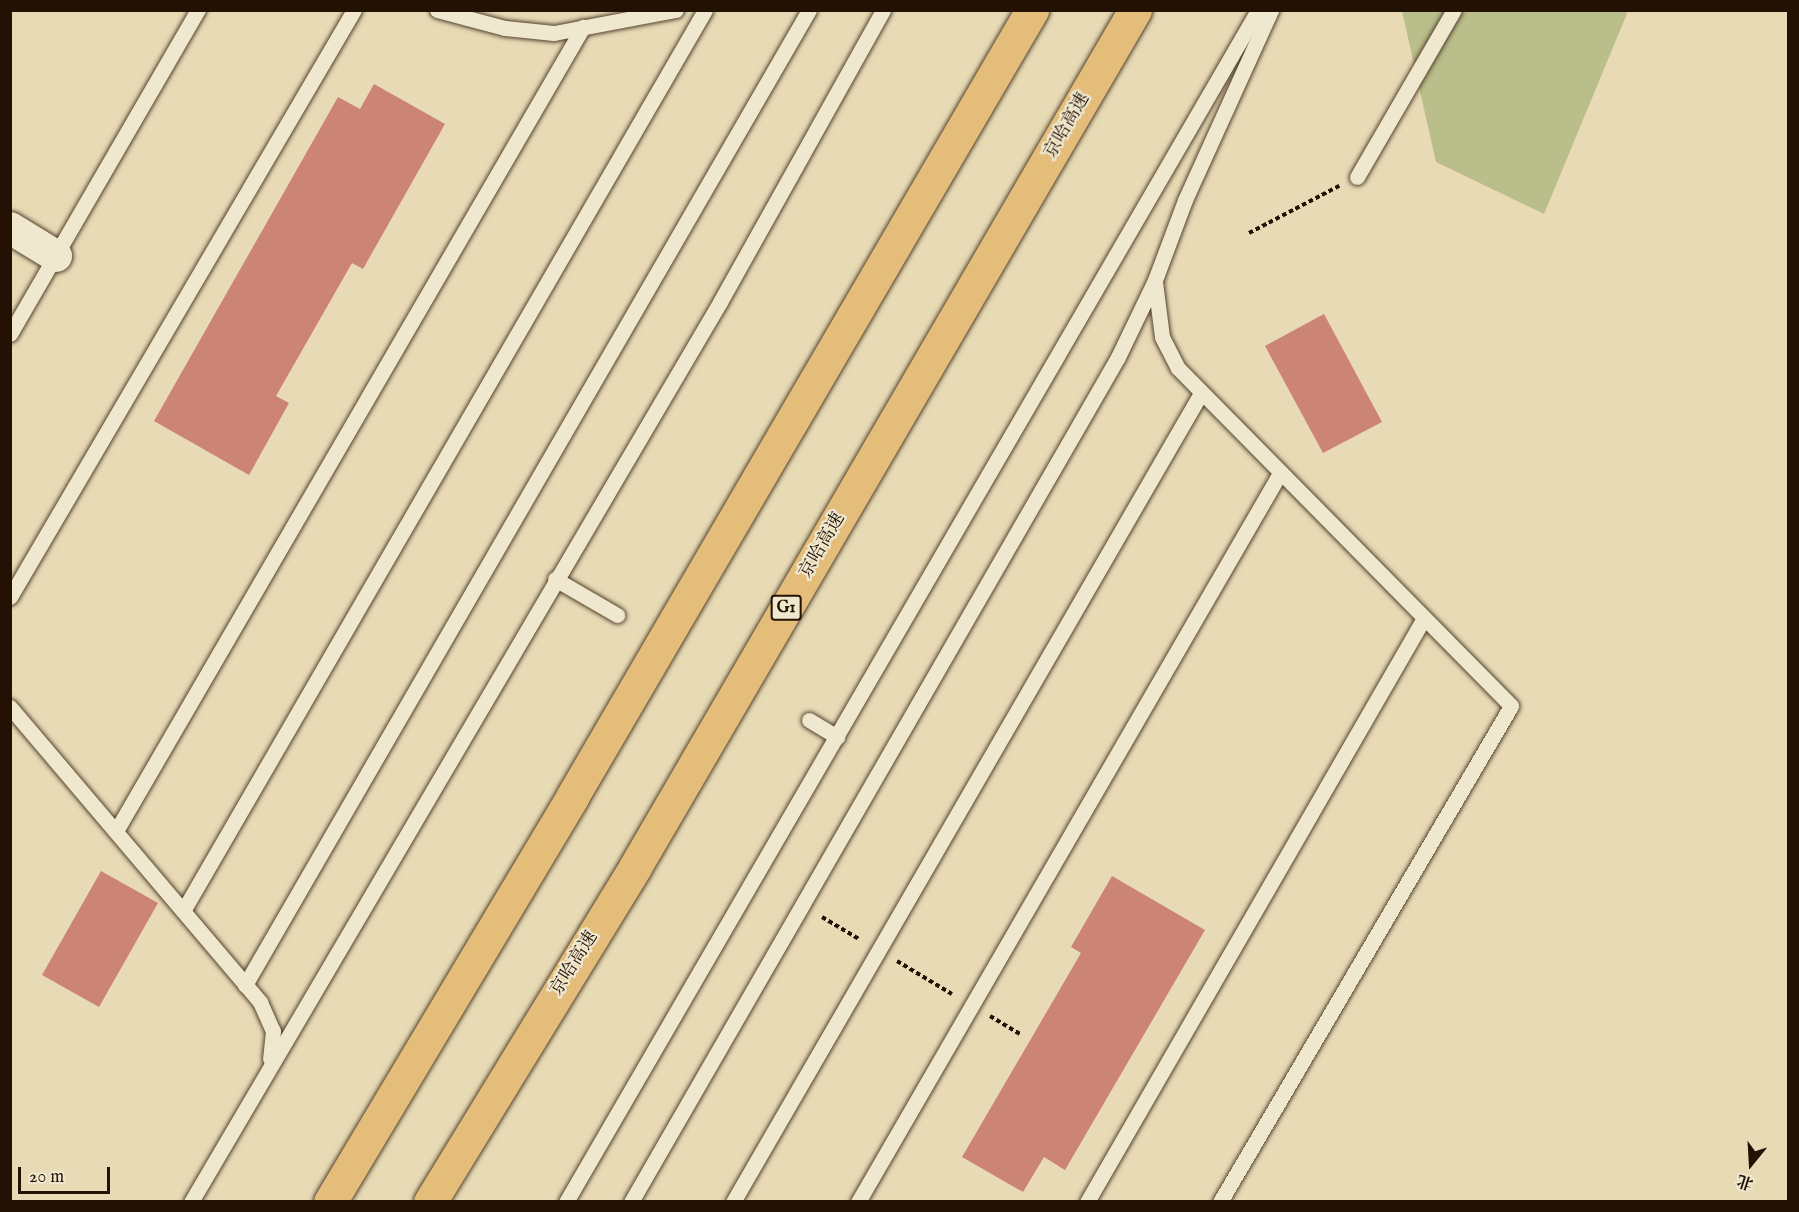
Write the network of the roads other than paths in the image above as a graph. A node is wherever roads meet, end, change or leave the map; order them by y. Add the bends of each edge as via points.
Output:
1 (198, 10) edge
2 (354, 10) edge
3 (436, 10) edge
4 (676, 10) edge
5 (705, 10) edge
6 (809, 10) edge
7 (883, 10) edge
8 (1032, 10) edge
9 (1135, 10) edge
10 (1258, 10) edge
11 (1271, 10) edge
12 (1454, 10) edge
13 (583, 27) junction
14 (1357, 177) road end
15 (10, 228) edge
16 (56, 256) junction
17 (1155, 280) junction
18 (10, 334) edge
19 (1201, 393) junction
20 (1280, 473) junction
21 (555, 579) junction
22 (10, 597) edge
23 (617, 615) dead end
24 (1424, 618) junction
25 (10, 707) edge
26 (809, 720) dead end
27 (837, 737) junction
28 (116, 831) junction
29 (183, 911) junction
30 (245, 985) junction
31 (268, 1069) junction
32 (191, 1202) edge
33 (330, 1202) edge
34 (430, 1202) edge
35 (566, 1202) edge
36 (631, 1202) edge
37 (733, 1202) edge
38 (858, 1202) edge
39 (1087, 1202) edge
40 (1220, 1202) edge

1 - 16 lane
2 - 22 lane
3 - 13 lane via 528,32 554,33
4 - 13 lane
5 - 29 lane
6 - 30 lane
7 - 21 lane via 726,291
8 - 33 highway
9 - 34 highway, 京哈高速 / G1 via 635,867
10 - 27 lane
11 - 17 lane via 1185,200
12 - 14 lane
13 - 28 lane
15 - 16 street
16 - 18 lane
17 - 19 lane via 1158,319 1168,354
17 - 36 lane via 1118,357
19 - 20 lane
19 - 37 lane
20 - 24 lane
20 - 38 lane
21 - 23 lane
21 - 31 lane
24 - 39 lane
24 - 40 lane via 1511,706
25 - 28 lane
26 - 27 lane
27 - 35 lane
28 - 29 lane
29 - 30 lane
30 - 31 lane via 269,1015 273,1031
31 - 32 lane

